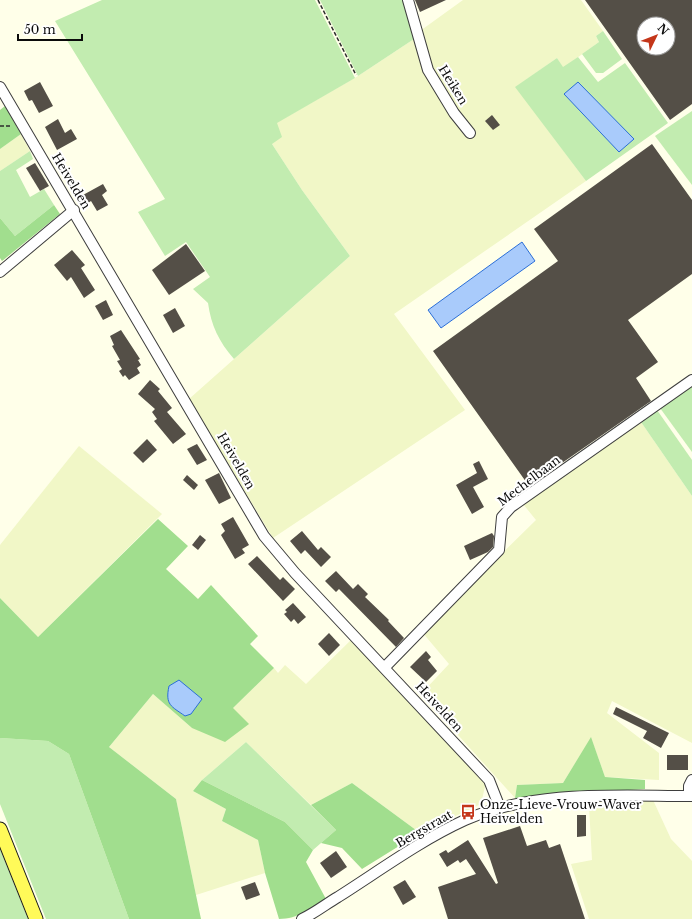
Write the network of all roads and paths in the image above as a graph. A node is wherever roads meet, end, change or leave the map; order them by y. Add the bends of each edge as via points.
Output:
1 (318, 0) edge
2 (408, 0) edge
3 (356, 75) dead end
4 (0, 87) edge
5 (470, 133) dead end
6 (74, 210) junction
7 (0, 272) edge
8 (692, 380) edge
9 (385, 667) junction
10 (692, 780) edge
11 (690, 796) edge
12 (500, 808) junction
13 (0, 829) edge
14 (36, 919) edge
15 (302, 919) edge

1 - 3 path
2 - 5 street, Heiken via 428,70 454,113
4 - 6 street, Heivelden
6 - 7 street
6 - 9 street, Heivelden via 264,536 295,573
8 - 9 street, Mechelbaan via 511,508 502,517 499,550
9 - 12 street, Heivelden via 489,780
10 - 11 street via 689,786
11 - 12 street, Bergstraat via 629,795 542,799
12 - 15 street, Bergstraat via 464,821 425,842
13 - 14 main road

